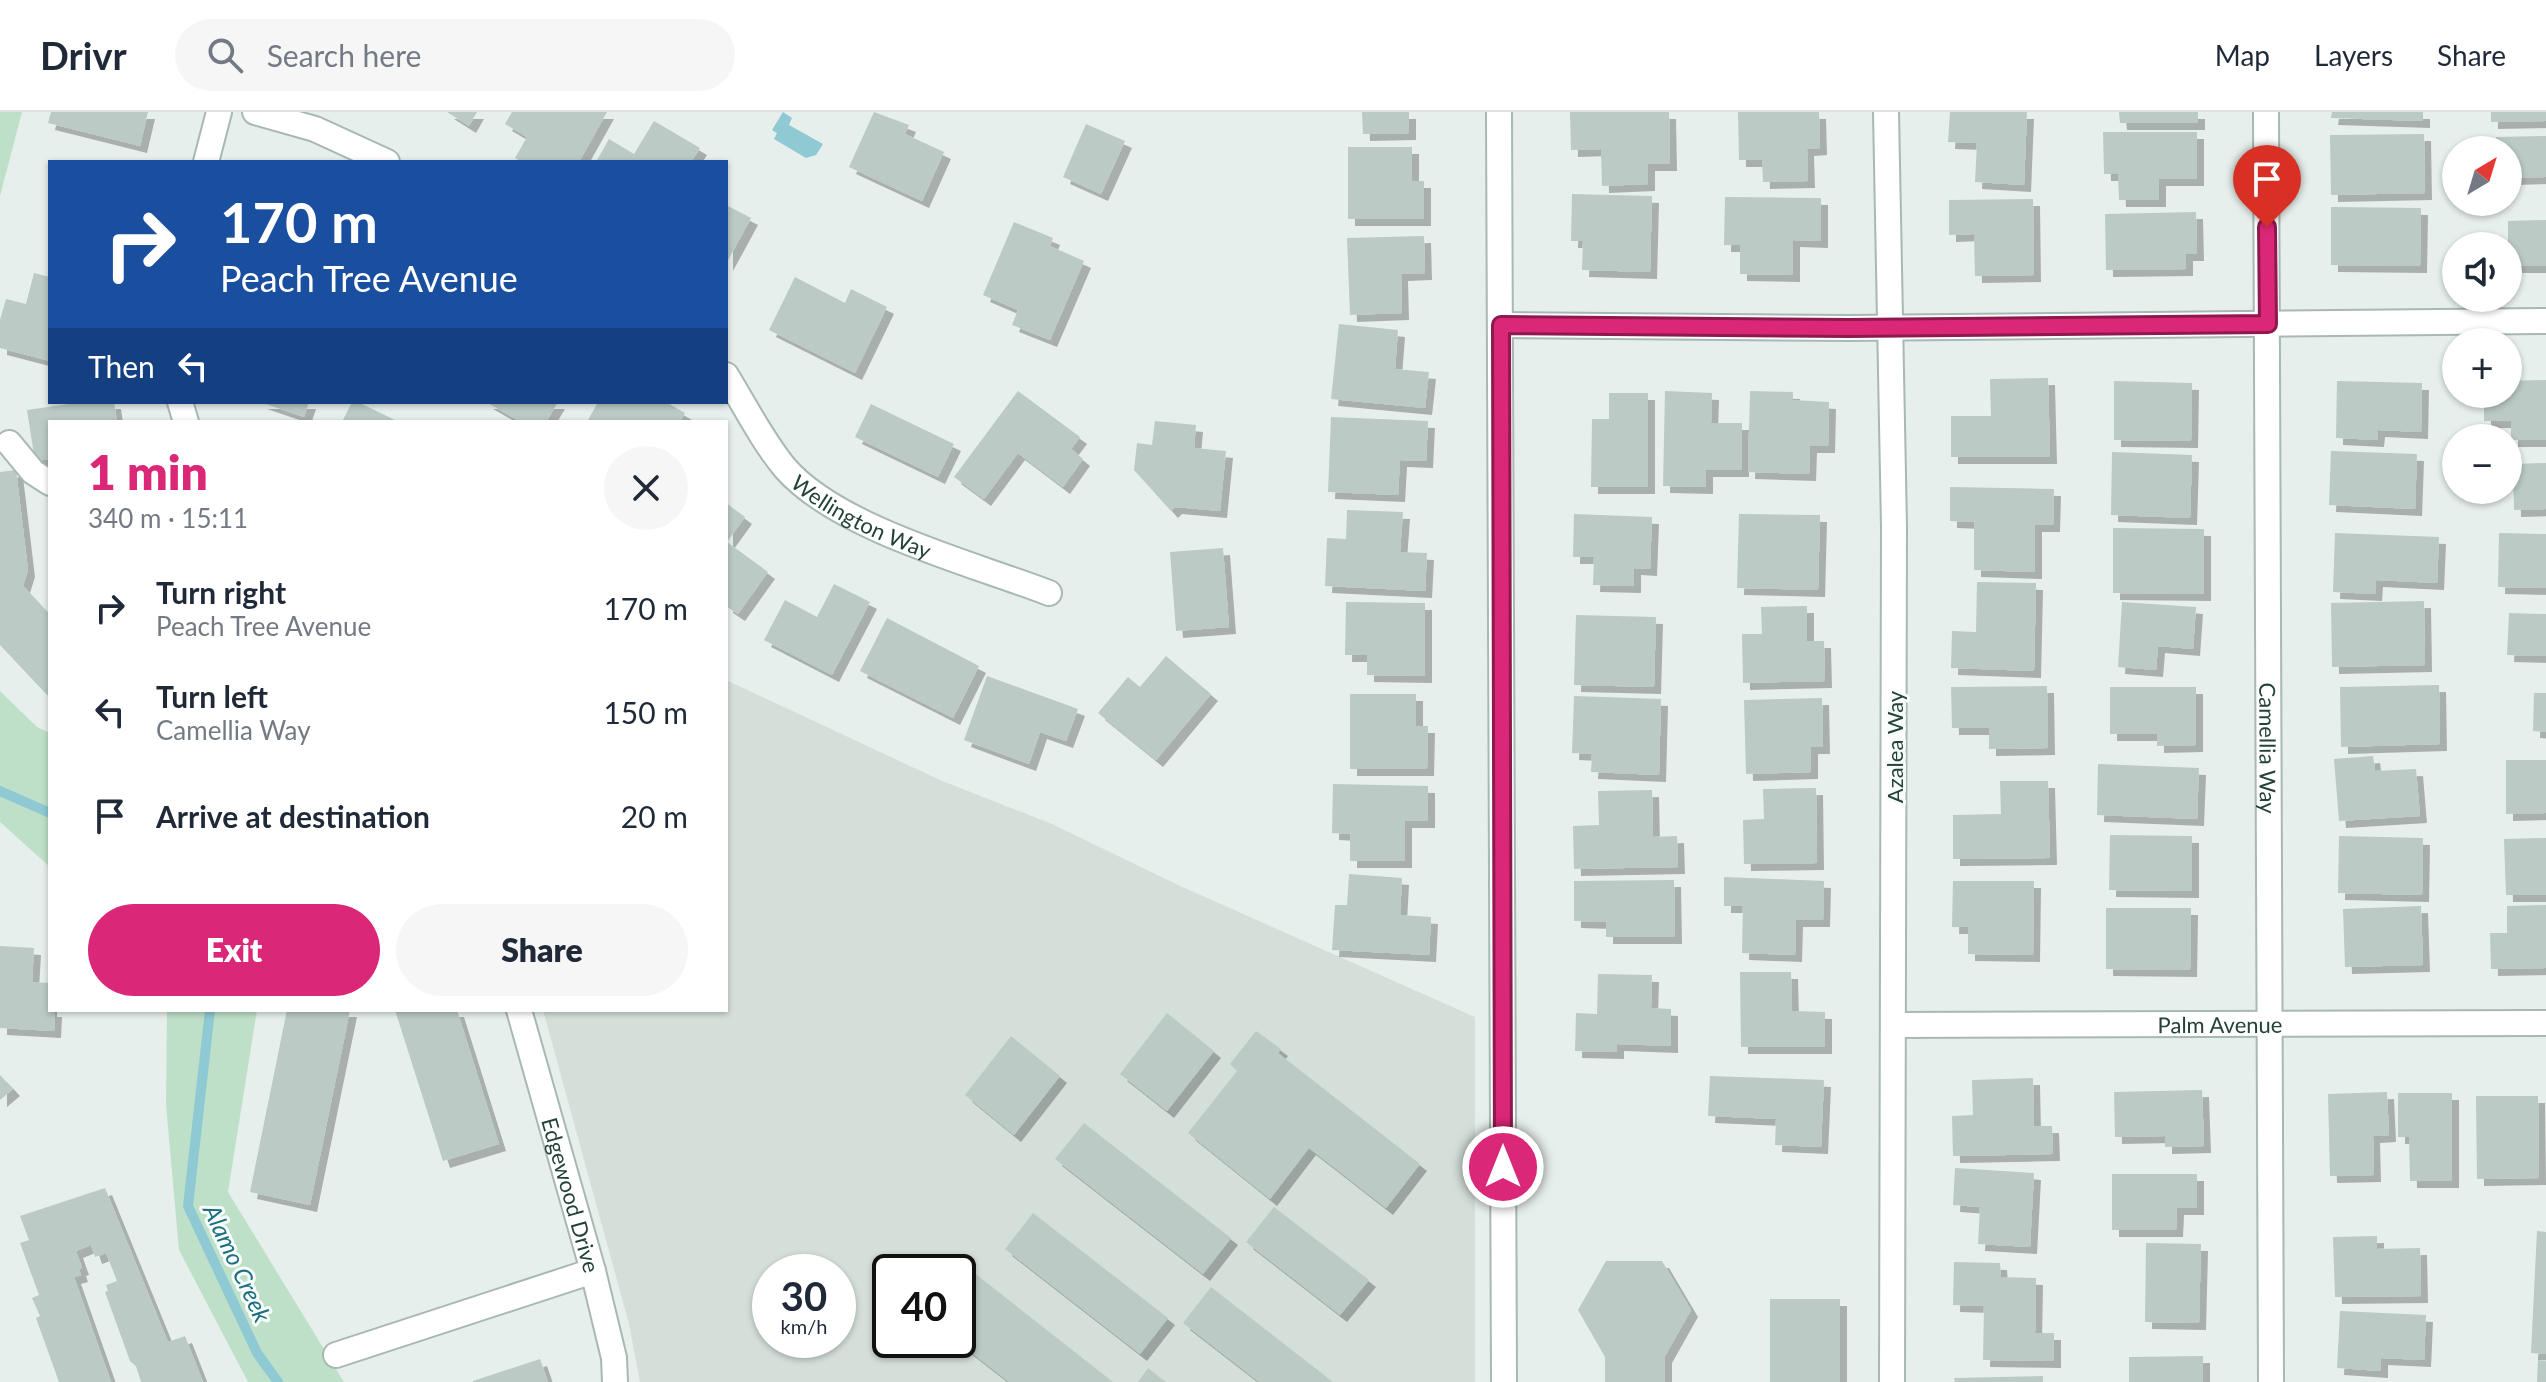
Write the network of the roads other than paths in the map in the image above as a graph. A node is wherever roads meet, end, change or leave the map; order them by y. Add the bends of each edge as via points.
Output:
1 (219, 112) edge
2 (255, 112) edge
3 (1499, 112) edge
4 (1886, 112) edge
5 (2266, 112) edge
6 (207, 160) edge
7 (383, 160) edge
8 (2546, 321) edge
9 (2268, 324) junction
10 (1501, 325) junction
11 (1888, 326) junction
12 (728, 378) edge
13 (9, 443) dead end
14 (48, 482) edge
15 (1049, 593) dead end
16 (520, 1012) edge
17 (2546, 1023) edge
18 (2270, 1024) junction
19 (1894, 1025) junction
20 (593, 1271) junction
21 (336, 1355) dead end
22 (615, 1382) edge
23 (1504, 1382) edge
24 (1892, 1382) edge
25 (2271, 1382) edge

1 - 6 street
2 - 7 street via 315,129
3 - 10 street
4 - 11 street, Azalea Way
5 - 9 street, Camellia Way
8 - 9 street
9 - 11 street
9 - 18 street, Camellia Way
10 - 11 street
10 - 23 street
11 - 19 street, Azalea Way via 1894,527
12 - 15 street, Wellington Way via 786,469 819,498 869,525
13 - 14 street
16 - 20 street, Edgewood Drive
17 - 18 street, Palm Avenue
18 - 19 street, Palm Avenue
18 - 25 street, Camellia Way
19 - 24 street, Azalea Way
20 - 21 street
20 - 22 street, Edgewood Drive

